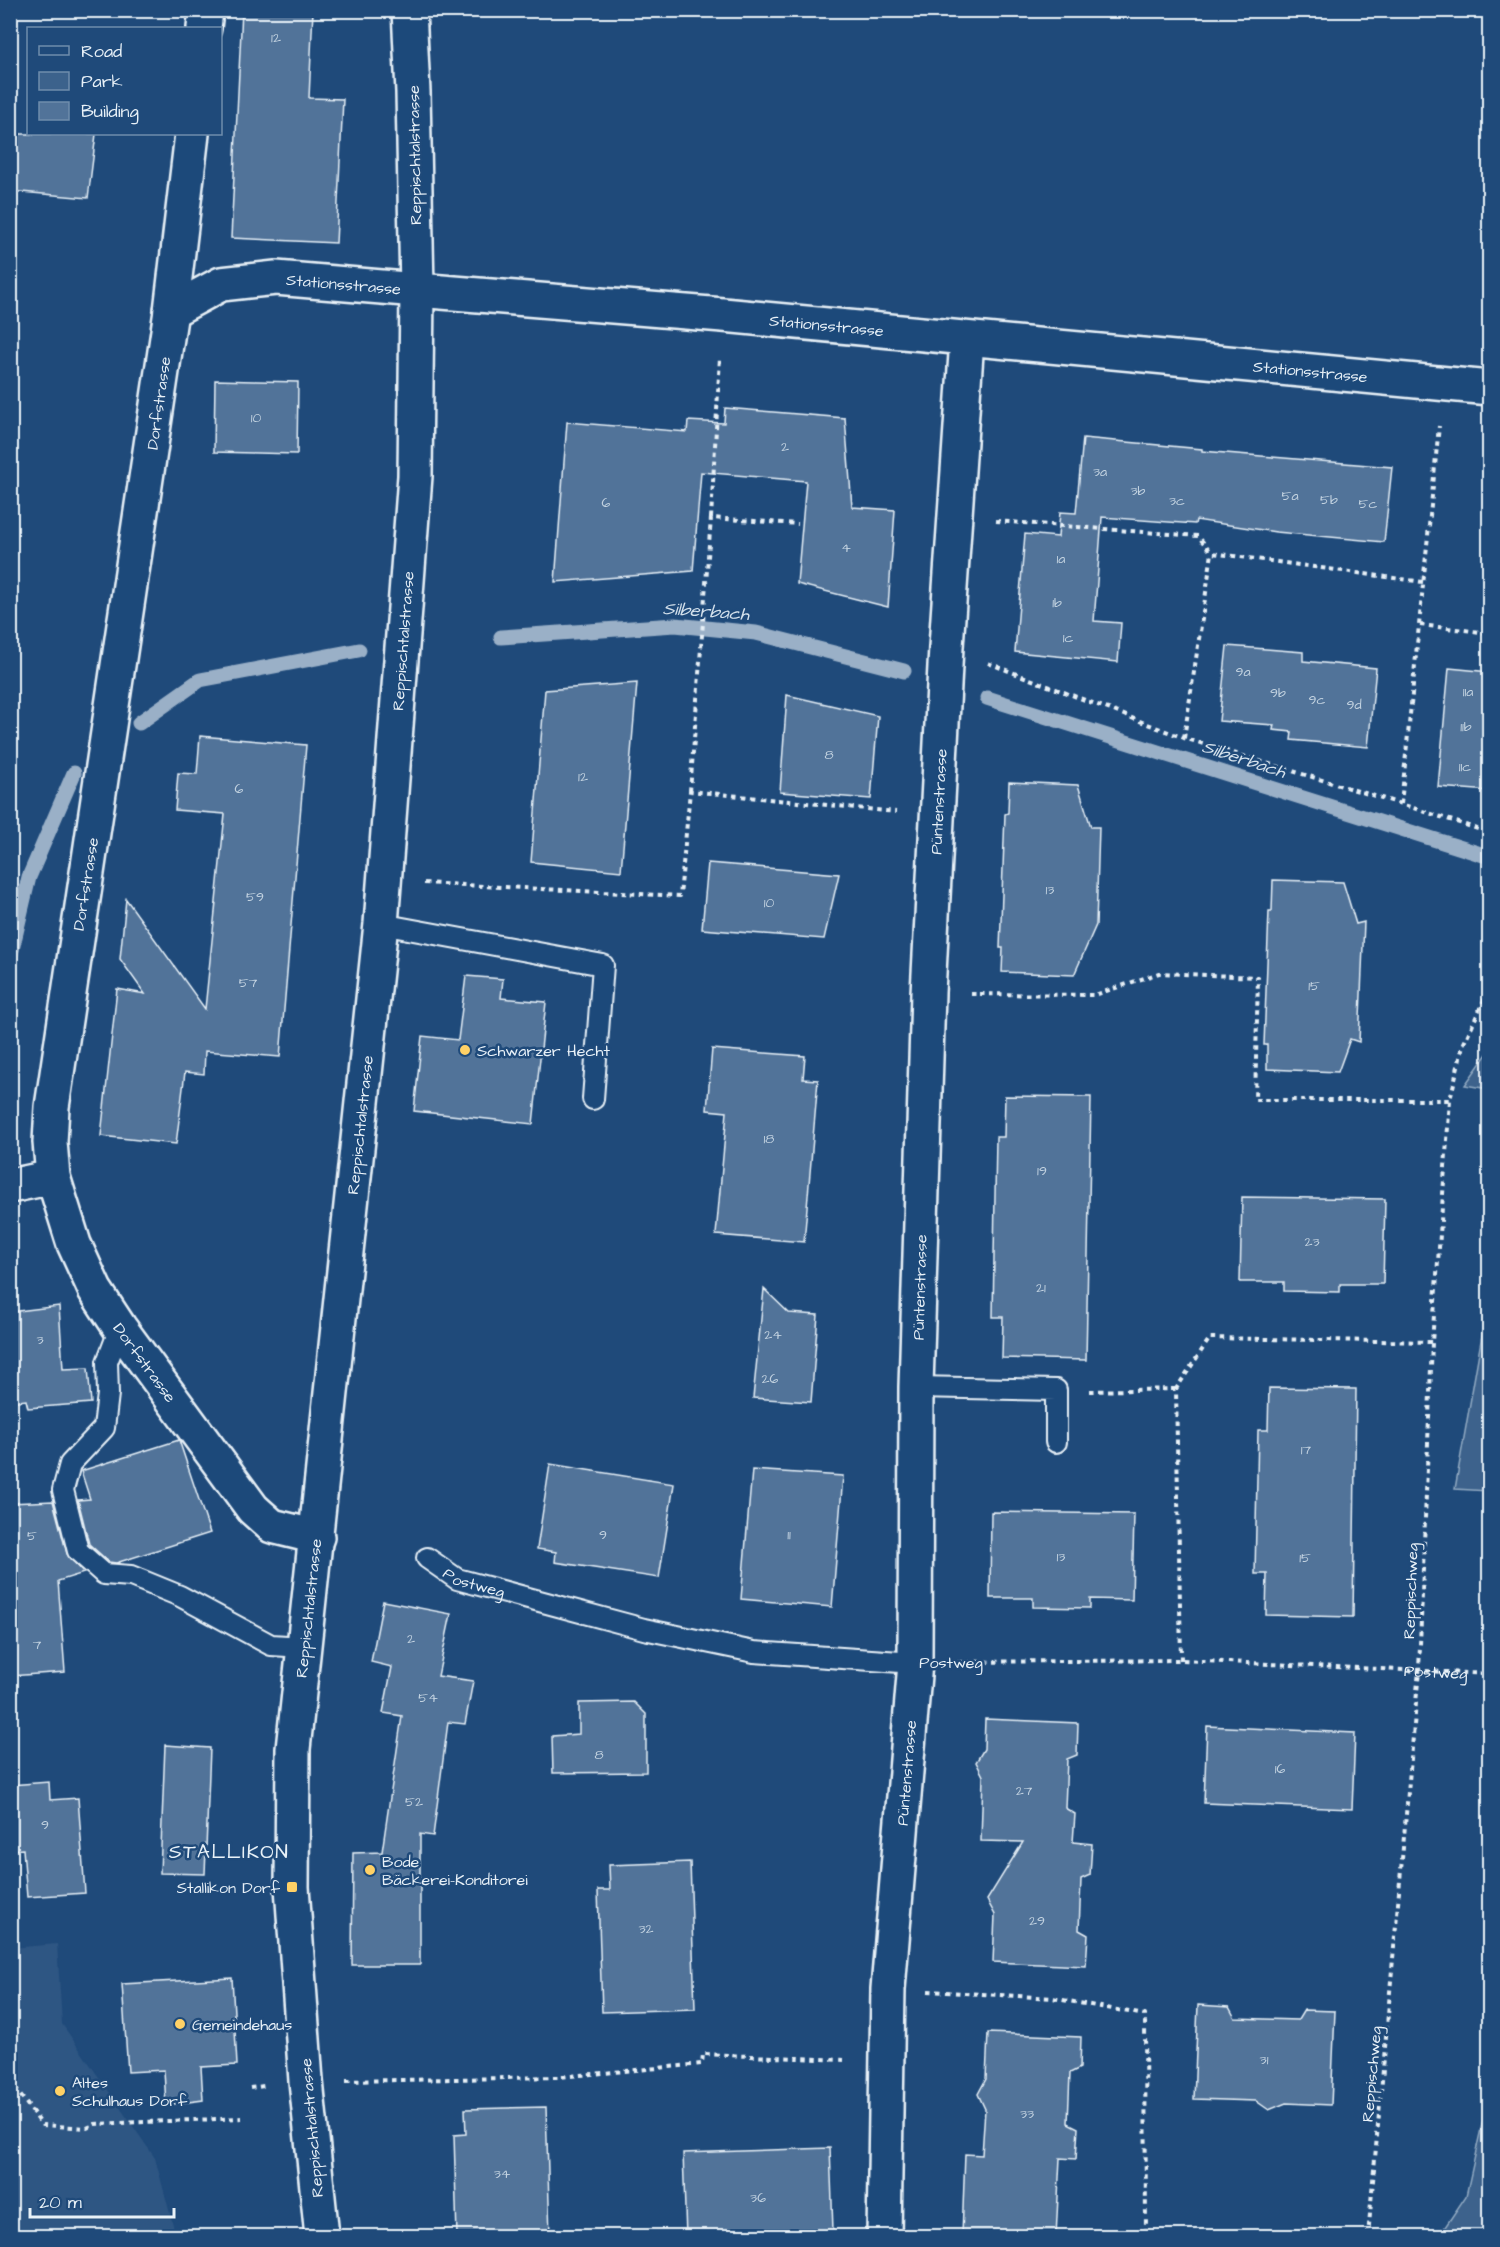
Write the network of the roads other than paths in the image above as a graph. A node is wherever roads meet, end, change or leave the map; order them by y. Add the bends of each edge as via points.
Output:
1 (206, 10) edge
2 (409, 10) edge
3 (204, 27) edge
4 (192, 135) edge
5 (417, 290) junction
6 (171, 311) junction
7 (967, 339) junction
8 (1490, 388) edge
9 (381, 924) junction
10 (593, 1099) dead end
11 (53, 1177) junction
12 (10, 1186) edge
13 (120, 1328) junction
14 (916, 1387) junction
15 (1056, 1442) dead end
16 (317, 1537) junction
17 (427, 1558) dead end
18 (304, 1647) junction
19 (915, 1663) junction
20 (322, 2236) edge
21 (884, 2236) edge

1 - 3 street
2 - 5 street, Reppischtalstrasse
4 - 6 street, Dorfstrasse
5 - 6 street, Stationsstrasse via 276,278 221,284
5 - 7 street, Stationsstrasse
5 - 9 street, Reppischtalstrasse via 415,476
6 - 11 street, Dorfstrasse via 52,1107
7 - 8 street, Stationsstrasse
7 - 14 street, Püntenstrasse via 928,993
9 - 10 lane via 603,965
9 - 16 street, Reppischtalstrasse
11 - 12 street
11 - 13 street, Dorfstrasse via 74,1244 95,1290
13 - 16 street, Dorfstrasse via 253,1509 272,1526
13 - 18 lane via 107,1362 104,1428 70,1464 63,1490 78,1551 104,1574 131,1576 180,1596 271,1645
14 - 15 lane via 1056,1390
14 - 19 street, Püntenstrasse
16 - 18 street, Reppischtalstrasse
17 - 19 lane, Postweg via 457,1579 644,1629 754,1652
18 - 20 street, Reppischtalstrasse via 292,1749 292,1887
19 - 21 street, Püntenstrasse via 888,1989

